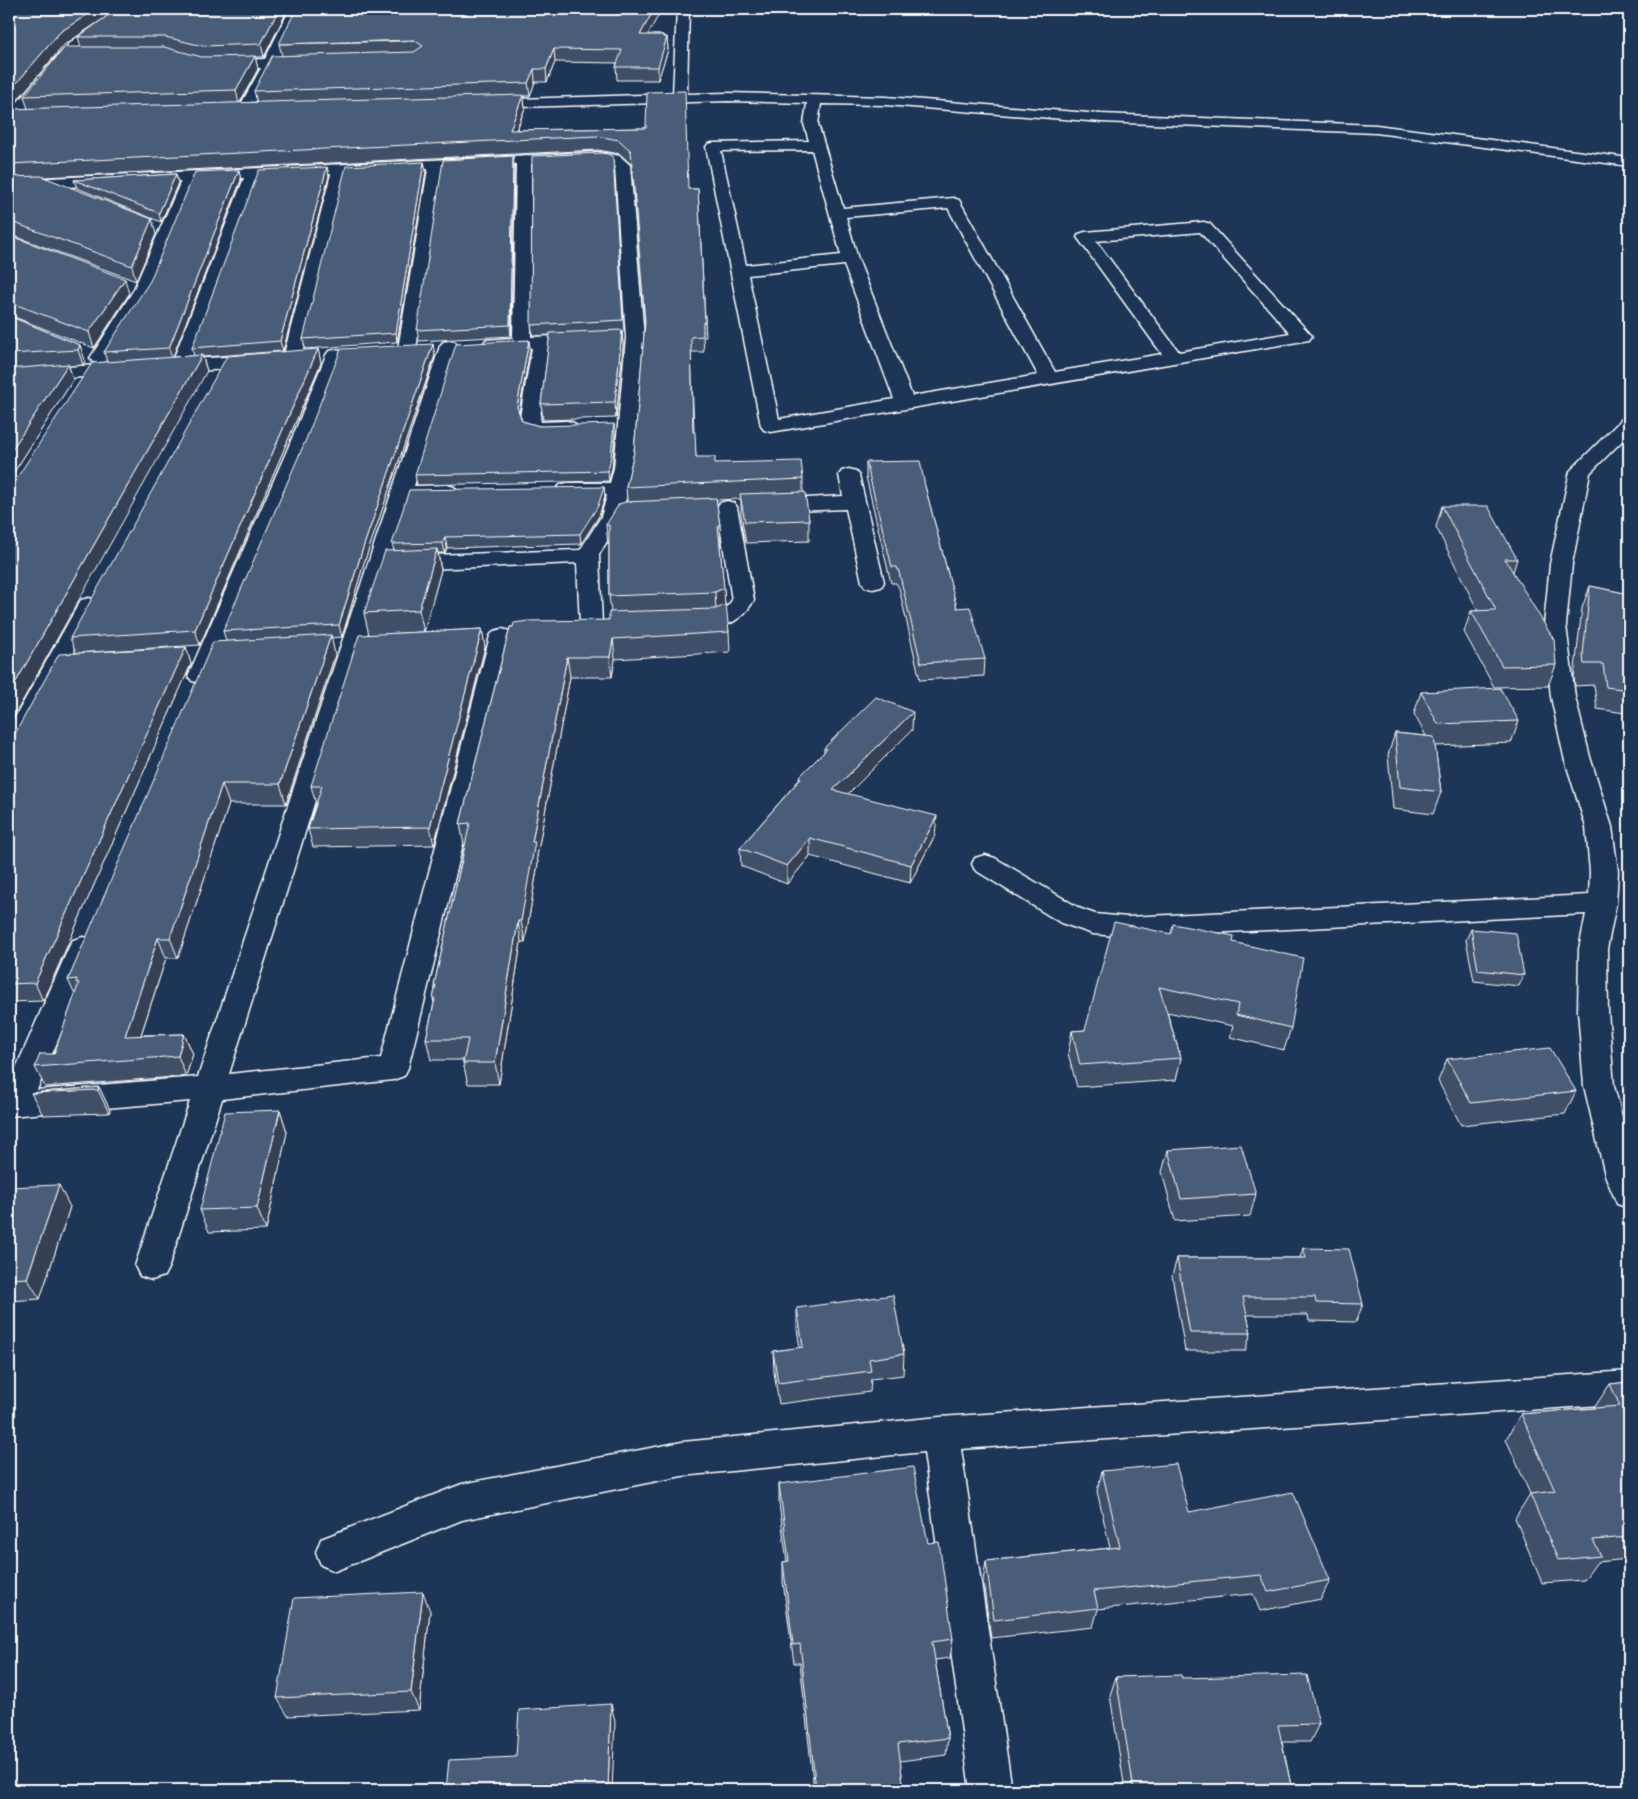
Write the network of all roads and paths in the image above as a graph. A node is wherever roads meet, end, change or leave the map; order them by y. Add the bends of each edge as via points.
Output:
1 (296, 9) edge
2 (684, 9) edge
3 (120, 14) edge
4 (64, 55) junction
5 (83, 55) edge
6 (318, 62) edge
7 (270, 63) junction
8 (206, 65) edge
9 (680, 98) junction
10 (780, 98) junction
11 (815, 98) junction
12 (475, 105) edge
13 (264, 111) edge
14 (32, 116) edge
15 (11, 117) edge
16 (811, 124) junction
17 (818, 144) junction
18 (524, 160) junction
19 (1629, 162) edge
20 (436, 163) junction
21 (340, 168) junction
22 (254, 172) junction
23 (191, 175) junction
24 (43, 183) junction
25 (9, 185) edge
26 (78, 196) edge
27 (837, 213) junction
28 (149, 224) edge
29 (167, 231) junction
30 (850, 259) junction
31 (740, 271) junction
32 (125, 284) edge
33 (142, 291) junction
34 (620, 339) junction
35 (522, 342) junction
36 (542, 342) junction
37 (435, 347) junction
38 (81, 351) edge
39 (321, 356) junction
40 (1174, 358) junction
41 (180, 366) junction
42 (90, 372) junction
43 (9, 377) edge
44 (1049, 379) junction
45 (905, 404) junction
46 (1629, 423) edge
47 (589, 427) edge
48 (849, 475) dead end
49 (544, 489) edge
50 (619, 489) junction
51 (468, 491) edge
52 (401, 493) junction
53 (854, 502) junction
54 (632, 512) edge
55 (611, 517) junction
56 (588, 555) junction
57 (377, 564) junction
58 (872, 582) dead end
59 (99, 586) edge
60 (668, 622) edge
61 (592, 625) edge
62 (502, 636) dead end
63 (85, 661) edge
64 (57, 663) junction
65 (190, 700) edge
66 (9, 750) edge
67 (984, 864) dead end
68 (1602, 904) junction
69 (92, 927) edge
70 (209, 1088) junction
71 (9, 1104) edge
72 (1629, 1195) edge
73 (152, 1266) dead end
74 (1629, 1387) edge
75 (940, 1434) junction
76 (335, 1552) dead end
77 (991, 1790) edge

1 - 7 street
2 - 9 street
3 - 4 street
4 - 5 street
4 - 15 street
6 - 7 street
7 - 8 street
7 - 13 street via 239,111
9 - 10 street
9 - 12 street
10 - 11 street
10 - 16 street
11 - 16 street
11 - 19 street via 1101,118 1376,129
14 - 15 street
16 - 17 street
17 - 27 street
17 - 31 street via 713,147
18 - 20 street
18 - 34 street via 598,156 613,157 623,165
18 - 35 street
20 - 21 street
20 - 37 street
21 - 22 street
21 - 39 street
22 - 23 street
22 - 41 street
23 - 24 street
23 - 29 street
24 - 25 street
24 - 26 street
27 - 30 street
27 - 44 street via 953,203
28 - 29 street
29 - 33 street
30 - 31 street
30 - 45 street
31 - 45 street via 772,426
32 - 33 street
33 - 42 street
34 - 36 street
34 - 50 street via 618,426 624,468
35 - 36 street
35 - 37 street
36 - 47 street via 530,417 532,426
37 - 52 street
38 - 42 street
39 - 41 street via 218,372
39 - 65 street via 298,448
40 - 40 street via 1303,336 1204,227 1085,237
40 - 44 street
41 - 42 street
42 - 43 street
44 - 45 street
46 - 68 street via 1580,471 1561,564 1555,625 1563,697 1599,828 1604,872
48 - 53 street
49 - 50 street
50 - 55 street
51 - 52 street
52 - 57 street
53 - 58 street
53 - 60 street via 718,508 743,600 732,616
54 - 55 street
55 - 56 street
56 - 57 street
56 - 61 street
57 - 70 street
59 - 64 street
62 - 70 street via 393,1068
63 - 64 street
64 - 66 street
67 - 68 street via 1071,916 1093,924 1127,927
68 - 72 street via 1593,949 1593,1010 1599,1086 1621,1176
69 - 71 street via 21,1091
70 - 71 street
70 - 73 street
74 - 75 street
75 - 76 street via 682,1459 462,1502
75 - 77 street

